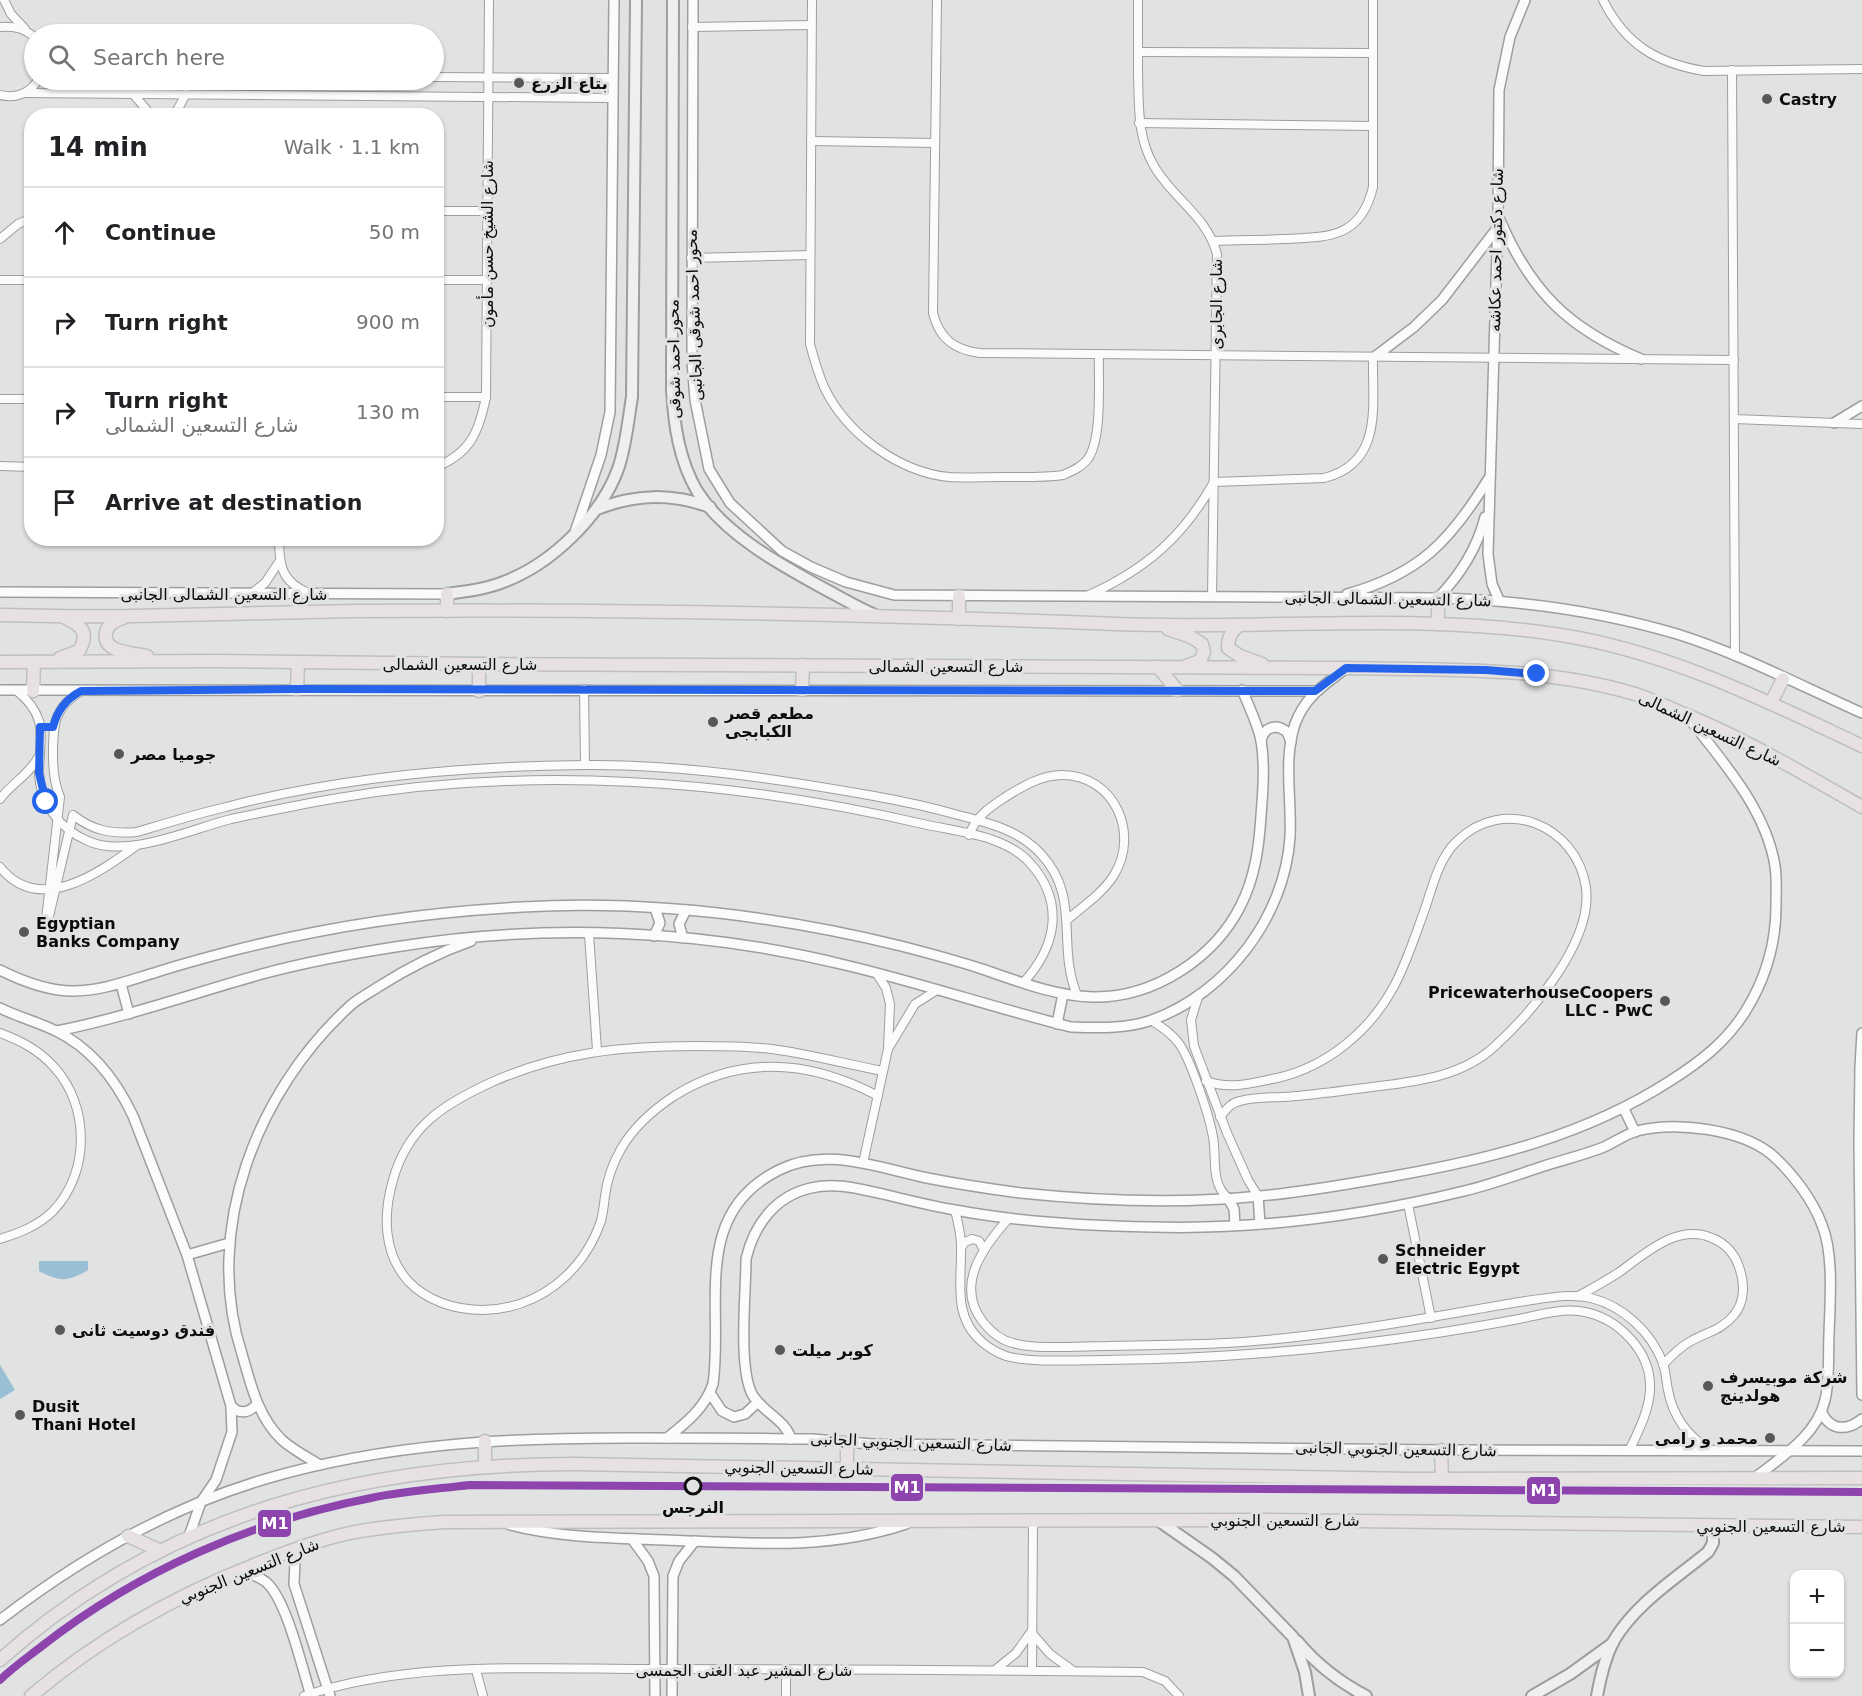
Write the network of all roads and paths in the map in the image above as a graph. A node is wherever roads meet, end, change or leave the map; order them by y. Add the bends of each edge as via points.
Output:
1 (4, 0) edge
2 (489, 0) edge
3 (614, 0) edge
4 (636, 0) edge
5 (673, 0) edge
6 (693, 0) edge
7 (812, 0) edge
8 (937, 0) edge
9 (1138, 0) edge
10 (1373, 0) edge
11 (1524, 0) edge
12 (1603, 0) edge
13 (812, 25) junction
14 (0, 27) edge
15 (692, 27) junction
16 (24, 28) edge
17 (24, 29) edge
18 (1138, 52) junction
19 (1373, 53) junction
20 (1862, 69) edge
21 (1732, 70) junction
22 (444, 77) edge
23 (489, 77) junction
24 (612, 78) junction
25 (29, 90) edge
26 (25, 93) junction
27 (133, 94) junction
28 (186, 94) junction
29 (1, 96) edge
30 (489, 97) junction
31 (611, 98) junction
32 (145, 108) edge
33 (178, 108) edge
34 (1139, 123) junction
35 (1372, 126) junction
36 (811, 141) junction
37 (935, 143) junction
38 (444, 211) edge
39 (487, 212) junction
40 (24, 221) edge
41 (1498, 222) junction
42 (0, 239) edge
43 (1214, 241) junction
44 (810, 255) junction
45 (691, 258) junction
46 (0, 280) edge
47 (24, 280) edge
48 (444, 280) edge
49 (487, 280) junction
50 (1099, 354) junction
51 (1216, 356) junction
52 (1373, 357) junction
53 (1494, 359) junction
54 (1641, 359) junction
55 (1734, 360) junction
56 (444, 397) edge
57 (486, 397) junction
58 (0, 399) edge
59 (24, 399) edge
60 (1862, 406) edge
61 (1734, 419) junction
62 (1834, 423) junction
63 (1862, 424) edge
64 (444, 464) edge
65 (0, 466) edge
66 (24, 466) edge
67 (1490, 476) junction
68 (1214, 482) junction
69 (1488, 503) junction
70 (710, 507) junction
71 (597, 509) junction
72 (575, 532) junction
73 (279, 546) edge
74 (279, 562) junction
75 (0, 592) edge
76 (251, 594) junction
77 (310, 594) junction
78 (447, 594) junction
79 (894, 595) joint
80 (959, 596) junction
81 (1084, 597) junction
82 (1212, 597) junction
83 (1335, 598) junction
84 (1438, 598) junction
85 (1499, 600) junction
86 (447, 611) junction
87 (0, 615) edge
88 (62, 616) junction
89 (127, 617) junction
90 (879, 617) junction
91 (959, 619) junction
92 (1438, 624) junction
93 (1160, 626) junction
94 (1239, 626) junction
95 (1735, 656) junction
96 (179, 661) junction
97 (0, 662) edge
98 (34, 662) junction
99 (298, 662) junction
100 (479, 664) junction
101 (803, 665) junction
102 (1158, 667) junction
103 (1274, 667) junction
104 (1182, 668) junction
105 (1346, 668) junction
106 (1783, 679) junction
107 (297, 689) junction
108 (584, 689) junction
109 (0, 690) edge
110 (802, 690) junction
111 (1177, 690) junction
112 (1242, 690) junction
113 (17, 691) junction
114 (33, 691) junction
115 (81, 691) junction
116 (479, 691) junction
117 (1315, 691) junction
118 (1771, 703) junction
119 (1862, 713) edge
120 (1686, 715) junction
121 (40, 727) junction
122 (53, 727) junction
123 (1261, 741) junction
124 (1291, 741) junction
125 (1862, 746) edge
126 (40, 755) junction
127 (585, 765) junction
128 (483, 769) junction
129 (484, 783) junction
130 (0, 799) edge
131 (227, 806) junction
132 (1862, 807) edge
133 (231, 819) junction
134 (975, 820) junction
135 (969, 835) junction
136 (137, 845) junction
137 (0, 867) edge
138 (655, 908) junction
139 (686, 910) junction
140 (1067, 920) junction
141 (589, 933) junction
142 (654, 936) junction
143 (485, 937) junction
144 (683, 938) junction
145 (0, 970) edge
146 (877, 974) junction
147 (1023, 983) junction
148 (121, 984) junction
149 (937, 990) junction
150 (1063, 994) junction
151 (1199, 994) junction
152 (1077, 995) junction
153 (0, 1008) edge
154 (129, 1014) junction
155 (1151, 1020) junction
156 (1057, 1024) junction
157 (57, 1031) junction
158 (0, 1033) edge
159 (1862, 1033) edge
160 (888, 1049) junction
161 (597, 1050) junction
162 (883, 1071) junction
163 (1206, 1081) junction
164 (878, 1096) junction
165 (1624, 1109) junction
166 (1220, 1117) junction
167 (1635, 1132) junction
168 (863, 1163) junction
169 (1258, 1196) junction
170 (1228, 1198) junction
171 (1408, 1204) junction
172 (955, 1210) junction
173 (1009, 1218) junction
174 (1260, 1224) junction
175 (1235, 1225) junction
176 (0, 1239) edge
177 (229, 1243) junction
178 (961, 1248) junction
179 (984, 1250) junction
180 (187, 1255) junction
181 (1578, 1296) junction
182 (1487, 1308) junction
183 (1431, 1317) junction
184 (1491, 1324) junction
185 (1258, 1340) junction
186 (1259, 1354) junction
187 (1663, 1365) junction
188 (710, 1393) junction
189 (1862, 1395) edge
190 (758, 1402) junction
191 (257, 1404) junction
192 (231, 1406) junction
193 (1822, 1413) junction
194 (1862, 1419) edge
195 (666, 1438) junction
196 (791, 1439) junction
197 (485, 1441) junction
198 (847, 1443) junction
199 (1441, 1450) junction
200 (1629, 1451) junction
201 (1711, 1451) junction
202 (1790, 1451) junction
203 (1862, 1451) edge
204 (320, 1465) junction
205 (485, 1466) junction
206 (847, 1468) junction
207 (1862, 1478) edge
208 (1442, 1479) junction
209 (1752, 1479) junction
210 (201, 1502) junction
211 (1159, 1521) junction
212 (499, 1522) junction
213 (912, 1522) junction
214 (1033, 1522) junction
215 (1713, 1526) junction
216 (1862, 1527) edge
217 (128, 1536) junction
218 (189, 1536) junction
219 (632, 1539) junction
220 (695, 1541) junction
221 (301, 1547) junction
222 (161, 1551) junction
223 (240, 1570) junction
224 (0, 1620) edge
225 (1031, 1632) junction
226 (1293, 1637) junction
227 (1613, 1643) junction
228 (0, 1660) edge
229 (1318, 1664) junction
230 (1586, 1664) junction
231 (656, 1669) junction
232 (672, 1669) junction
233 (476, 1670) junction
234 (786, 1670) junction
235 (995, 1670) junction
236 (1032, 1671) junction
237 (1073, 1671) junction
238 (1305, 1672) junction
239 (1599, 1681) junction
240 (328, 1692) edge
241 (308, 1695) edge
242 (31, 1696) edge
243 (483, 1696) edge
244 (655, 1696) edge
245 (672, 1696) edge
246 (786, 1696) edge
247 (1179, 1696) edge
248 (1309, 1696) edge
249 (1366, 1696) edge
250 (1532, 1696) edge
251 (1596, 1696) edge

1 - 16 street
2 - 23 street, شارع الشيخ حسن مأمون
3 - 24 street
4 - 71 main road via 632,397 617,471
5 - 70 main road, محور احمد شوقى via 673,416 686,467
6 - 15 street, محور احمد شوقى الجانبى
7 - 13 street
8 - 37 street
9 - 18 street, شارع الجابرى
10 - 19 street
11 - 41 street, شارع دكتور احمد عكاشه via 1510,37 1499,90
12 - 21 street via 1624,32 1660,59 1704,71
13 - 15 street
13 - 36 street
14 - 17 street
15 - 45 street, محور احمد شوقى الجانبى
18 - 19 street
18 - 34 street, شارع الجابرى
19 - 35 street
20 - 21 street
21 - 55 street
22 - 23 street
23 - 24 street
23 - 30 street, شارع الشيخ حسن مأمون
24 - 31 street
25 - 26 street
26 - 27 street
26 - 29 street
27 - 28 street
27 - 32 street
28 - 30 street
28 - 33 street
30 - 31 street
30 - 39 street, شارع الشيخ حسن مأمون
31 - 72 street via 610,412 601,455
34 - 35 street
34 - 43 street, شارع الجابرى via 1154,167
35 - 43 street via 1373,187 1366,207 1353,224 1325,237
36 - 37 street
36 - 44 street
37 - 50 street via 933,313 940,333 953,346 966,351
38 - 39 street
39 - 49 street, شارع الشيخ حسن مأمون
40 - 42 street
41 - 52 street via 1442,300
41 - 53 street, شارع دكتور احمد عكاشه
41 - 54 street via 1530,278 1553,304 1609,346
43 - 51 street, شارع الجابرى via 1218,268
44 - 45 street
44 - 50 street via 810,344 825,388 856,431 879,450 921,471 948,477 1049,477 1077,469 1094,447 1097,433
45 - 79 street, محور احمد شوقى الجانبى via 695,400 709,469 724,495 782,551 846,582
46 - 47 street
48 - 49 street
49 - 57 street, شارع الشيخ حسن مأمون
50 - 51 street
51 - 52 street
51 - 68 street, شارع الجابرى
52 - 53 street
52 - 68 street via 1370,437 1351,467 1324,478
53 - 54 street
53 - 67 street, شارع دكتور احمد عكاشه
54 - 55 street
55 - 61 street
56 - 57 street
57 - 64 street, شارع الشيخ حسن مأمون via 475,435 465,449
58 - 59 street
60 - 62 street
61 - 62 street
61 - 95 street
62 - 63 street
65 - 66 street
67 - 69 street, شارع دكتور احمد عكاشه
67 - 83 street via 1452,532 1427,556 1398,575
68 - 81 street via 1187,524 1160,552 1128,575
68 - 82 street, شارع الجابرى
69 - 84 street, شارع دكتور احمد عكاشه via 1471,556
69 - 85 street, شارع دكتور احمد عكاشه via 1489,568
70 - 71 main road via 653,496
70 - 90 main road, محور احمد شوقى via 751,545 784,567
71 - 72 main road
72 - 78 main road via 545,560 506,581 485,589
73 - 74 street
74 - 76 street via 265,584
74 - 77 street via 293,584
75 - 76 street, شارع التسعين الشمالى الجانبى
76 - 77 street, شارع التسعين الشمالى الجانبى
77 - 78 street, شارع التسعين الشمالى الجانبى
78 - 86 main road
79 - 80 street, شارع التسعين الشمالى الجانبى
80 - 81 street, شارع التسعين الشمالى الجانبى
80 - 91 main road
81 - 82 street, شارع التسعين الشمالى الجانبى
82 - 83 street, شارع التسعين الشمالى الجانبى
83 - 84 street, شارع التسعين الشمالى الجانبى
84 - 85 street, شارع التسعين الشمالى الجانبى
84 - 92 main road
85 - 95 street, شارع التسعين الشمالى الجانبى via 1560,607 1641,625
86 - 89 main road
86 - 90 main road
87 - 88 main road
88 - 89 main road
88 - 98 main road via 84,632 79,651
89 - 96 main road via 112,622 108,628 109,645
90 - 91 main road
91 - 93 main road
92 - 94 main road
92 - 118 main road via 1564,635 1635,651 1704,674
93 - 94 main road
93 - 104 main road via 1202,644 1200,661
94 - 103 main road via 1232,631 1228,648
95 - 106 street, شارع التسعين الشمالى الجانبى
96 - 98 main road, شارع التسعين الشمالى
96 - 99 main road, شارع التسعين الشمالى
97 - 98 main road, شارع التسعين الشمالى
98 - 114 main road
99 - 100 main road, شارع التسعين الشمالى
99 - 107 main road
100 - 101 main road, شارع التسعين الشمالى
100 - 116 main road
101 - 102 main road, شارع التسعين الشمالى
101 - 110 main road
102 - 104 main road, شارع التسعين الشمالى
102 - 111 main road
103 - 104 main road, شارع التسعين الشمالى
103 - 105 main road, شارع التسعين الشمالى
105 - 117 street
105 - 120 main road, شارع التسعين الشمالى via 1537,674 1636,694
106 - 118 main road
106 - 119 street, شارع التسعين الشمالى الجانبى
107 - 115 street
107 - 116 street
108 - 110 street
108 - 116 street
108 - 127 street
109 - 113 street
110 - 111 street
111 - 112 street
112 - 117 street
112 - 123 street
113 - 114 street
113 - 121 street via 33,708
114 - 115 street
115 - 122 street via 61,708
117 - 124 street via 1303,707
118 - 125 main road
120 - 132 main road, شارع التسعين الشمالى via 1775,757
120 - 165 street via 1728,768 1768,839 1775,868 1772,948 1753,999 1721,1043 1700,1062
121 - 122 street
121 - 126 street
122 - 131 street via 53,775 60,797 44,937 73,815 98,830 124,833
123 - 124 street via 1268,728 1279,727
123 - 152 street via 1264,781 1253,875 1224,932 1201,955 1162,982 1116,995
124 - 151 street via 1290,837 1286,872 1275,905 1237,961
126 - 130 street
126 - 136 street via 42,793 62,825 99,845
127 - 128 street
127 - 134 street via 708,772 803,783 917,804
128 - 129 street
128 - 131 street via 382,779
129 - 133 street via 333,799
129 - 135 street via 614,782 706,788 801,799
131 - 133 street
133 - 136 street
134 - 135 street
134 - 140 street via 1007,829 1040,853 1062,889
134 - 140 street via 1011,794 1047,776 1081,777 1109,796 1125,829 1122,859 1110,882
135 - 147 street via 1010,847 1040,874 1048,890 1053,910 1050,940 1037,968
136 - 137 street via 99,873 60,887 42,889 25,885
138 - 139 street
138 - 142 street via 660,922
138 - 148 street via 584,905 412,916 254,945
139 - 144 street via 679,924
139 - 147 street via 815,927 964,963
140 - 152 street via 1067,960
141 - 142 street
141 - 143 street
141 - 161 street
142 - 144 street
143 - 154 street via 396,946 307,963
143 - 177 street via 407,968 353,1003 303,1056 273,1102 253,1143 237,1196
144 - 146 street via 801,955
145 - 148 street via 42,987 69,991
146 - 149 street
146 - 160 street via 890,1004
147 - 150 street
148 - 154 street
149 - 156 street
149 - 160 street via 915,1004
150 - 152 street
150 - 156 street
151 - 155 street
151 - 163 street via 1191,1033
153 - 157 street
154 - 157 street
155 - 156 street via 1101,1029
155 - 170 street via 1177,1041 1190,1062 1213,1136 1216,1183
157 - 180 street via 94,1057 123,1095
158 - 176 street via 20,1041 56,1068 72,1097 81,1129 81,1151 76,1173 53,1211 35,1225
159 - 189 street
160 - 162 street
161 - 162 street via 664,1046 773,1049
161 - 164 street via 539,1064 459,1097 428,1120 412,1139 391,1185 386,1230 399,1269 420,1292 450,1306 484,1310 528,1301 557,1286 577,1265 595,1235 610,1173 626,1140 652,1112 699,1081 739,1068 787,1067 836,1078
162 - 164 street
163 - 166 street
163 - 166 street via 1234,1086 1288,1075 1317,1063 1359,1032 1393,988 1443,859 1456,841 1474,828 1495,820 1535,823 1553,832 1573,851 1583,871 1586,892 1577,934 1539,1002 1485,1056 1443,1076 1407,1083 1240,1100
164 - 168 street
165 - 167 street
165 - 169 street via 1555,1137 1474,1160 1338,1186
166 - 169 street
167 - 171 street via 1604,1147 1489,1184
167 - 193 street via 1670,1126 1730,1134 1770,1153 1807,1193 1824,1227 1830,1269 1827,1390
168 - 170 street via 955,1184 1020,1193 1117,1200
168 - 188 street via 821,1159 781,1169 763,1179 734,1209 724,1227 716,1259 715,1374
169 - 170 street
169 - 174 street
170 - 175 street via 1234,1209
171 - 174 street
171 - 183 street
172 - 173 street
172 - 178 street
172 - 190 street via 856,1188 822,1185 806,1188 777,1204 753,1236 746,1260 745,1365 748,1385
173 - 175 street via 1146,1227
173 - 179 street
174 - 175 street
177 - 180 street
177 - 191 street via 232,1313
178 - 179 street via 972,1239 979,1241
178 - 186 street via 959,1292 965,1320 982,1342 1007,1356 1096,1360
179 - 185 street via 972,1274 973,1301 989,1329 1014,1344 1095,1346
180 - 192 street
181 - 182 street
181 - 187 street via 1607,1304 1634,1321
181 - 187 street via 1678,1236 1703,1234 1723,1244 1733,1255 1742,1277 1740,1307 1722,1327 1682,1346
182 - 183 street
182 - 184 street
183 - 185 street
184 - 186 street via 1347,1346
184 - 200 street via 1557,1311 1579,1311 1599,1316 1632,1339 1649,1371 1650,1390 1647,1408
185 - 186 street
187 - 201 street via 1672,1407 1679,1420 1698,1443
188 - 190 street via 722,1411 734,1417 745,1414
188 - 195 street via 699,1409
190 - 196 street via 784,1425
191 - 192 street via 248,1412
191 - 204 street via 283,1440
192 - 210 street via 232,1432 216,1479
193 - 194 street via 1825,1420 1842,1428
193 - 202 street
195 - 196 street, شارع التسعين الجنوبي الجانبى
195 - 197 street, شارع التسعين الجنوبي الجانبى
196 - 198 street, شارع التسعين الجنوبي الجانبى
197 - 204 street, شارع التسعين الجنوبي الجانبى via 381,1452
197 - 205 main road
198 - 199 street, شارع التسعين الجنوبي الجانبى
198 - 206 main road
199 - 200 street, شارع التسعين الجنوبي الجانبى
199 - 208 main road
200 - 201 street, شارع التسعين الجنوبي الجانبى
201 - 202 street, شارع التسعين الجنوبي الجانبى
202 - 203 street, شارع التسعين الجنوبي الجانبى
202 - 209 street
204 - 210 street, شارع التسعين الجنوبي الجانبى via 261,1480
205 - 206 main road, شارع التسعين الجنوبي
205 - 218 main road, شارع التسعين الجنوبي via 370,1481 313,1493
206 - 208 main road, شارع التسعين الجنوبي
207 - 209 main road, شارع التسعين الجنوبي
208 - 209 main road, شارع التسعين الجنوبي
210 - 217 street, شارع التسعين الجنوبي الجانبى
210 - 218 street
211 - 214 main road, شارع التسعين الجنوبي
211 - 215 main road, شارع التسعين الجنوبي
211 - 226 main road via 1234,1576
212 - 213 main road, شارع التسعين الجنوبي
212 - 219 street via 566,1535
212 - 221 main road, شارع التسعين الجنوبي via 408,1524 351,1533
213 - 214 main road, شارع التسعين الجنوبي
213 - 220 street via 863,1536 812,1544
214 - 225 street
215 - 216 main road, شارع التسعين الجنوبي
215 - 227 main road via 1713,1543 1708,1552 1648,1600
217 - 222 main road
217 - 224 street, شارع التسعين الجنوبي الجانبى via 80,1563
218 - 222 main road, شارع التسعين الجنوبي
219 - 220 street
219 - 231 street via 654,1576
220 - 232 street via 673,1576
221 - 223 main road, شارع التسعين الجنوبي
221 - 240 street via 295,1561 294,1584
222 - 228 main road, شارع التسعين الجنوبي via 54,1615
223 - 241 street via 266,1582 278,1599
223 - 242 main road, شارع التسعين الجنوبي via 130,1624
225 - 235 street via 1016,1653
225 - 236 street
225 - 237 street via 1050,1654
226 - 229 main road
226 - 238 main road
227 - 230 main road
227 - 239 main road
229 - 238 main road via 1309,1664
229 - 249 main road
230 - 239 main road via 1596,1668
230 - 250 main road
231 - 232 street, شارع المشير عبد الغنى الجمسى
231 - 233 street, شارع المشير عبد الغنى الجمسى
231 - 244 street
232 - 234 street, شارع المشير عبد الغنى الجمسى
232 - 245 street
233 - 240 street, شارع المشير عبد الغنى الجمسى via 399,1675
233 - 243 street
234 - 235 street, شارع المشير عبد الغنى الجمسى
234 - 246 street
235 - 236 street, شارع المشير عبد الغنى الجمسى
236 - 237 street, شارع المشير عبد الغنى الجمسى
237 - 247 street, شارع المشير عبد الغنى الجمسى via 1143,1671 1165,1681
238 - 248 main road
239 - 251 main road
240 - 241 street, شارع المشير عبد الغنى الجمسى

